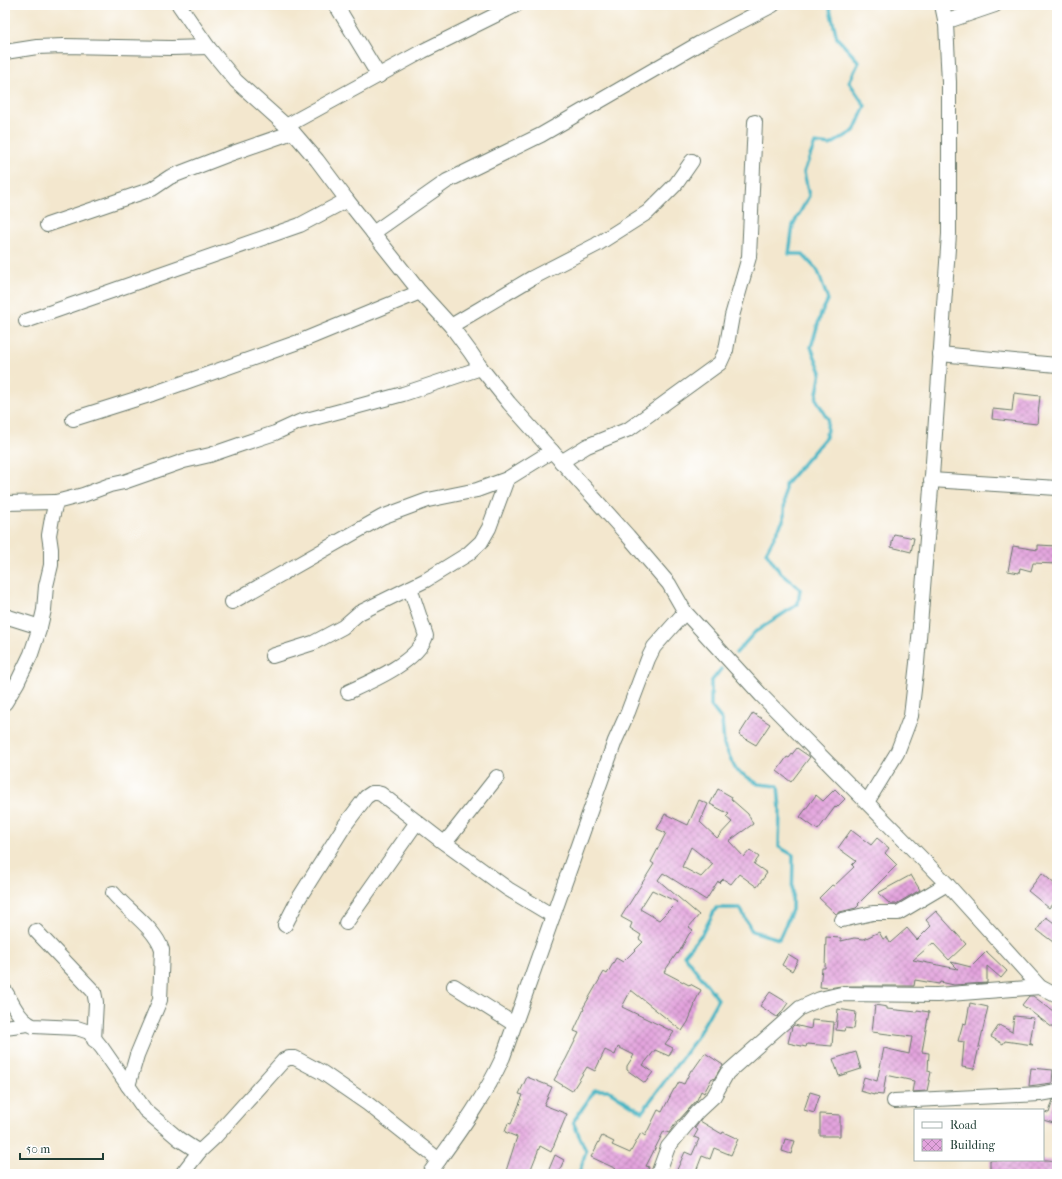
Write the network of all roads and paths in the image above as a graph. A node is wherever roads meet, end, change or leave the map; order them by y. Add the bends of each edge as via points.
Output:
1 (179, 5) edge
2 (336, 5) edge
3 (516, 5) edge
4 (773, 5) edge
5 (942, 5) edge
6 (995, 5) edge
7 (945, 22) junction
8 (208, 47) junction
9 (5, 52) edge
10 (379, 76) junction
11 (755, 122) dead end
12 (290, 129) junction
13 (692, 161) dead end
14 (347, 200) junction
15 (47, 225) dead end
16 (373, 233) junction
17 (420, 292) junction
18 (26, 321) dead end
19 (451, 326) junction
20 (940, 354) junction
21 (1057, 365) edge
22 (481, 368) junction
23 (73, 419) dead end
24 (552, 451) junction
25 (561, 462) junction
26 (507, 479) junction
27 (931, 480) junction
28 (1057, 488) edge
29 (5, 502) edge
30 (56, 502) junction
31 (410, 588) junction
32 (232, 602) dead end
33 (685, 612) junction
34 (5, 616) edge
35 (40, 627) junction
36 (272, 656) dead end
37 (348, 692) dead end
38 (5, 703) edge
39 (497, 777) dead end
40 (867, 802) junction
41 (416, 822) junction
42 (445, 843) junction
43 (947, 884) junction
44 (113, 893) dead end
45 (553, 916) junction
46 (842, 920) dead end
47 (346, 923) dead end
48 (285, 925) dead end
49 (36, 930) dead end
50 (454, 986) dead end
51 (1040, 987) junction
52 (5, 991) edge
53 (1057, 996) edge
54 (28, 1024) junction
55 (514, 1024) junction
56 (5, 1027) edge
57 (94, 1040) junction
58 (128, 1086) junction
59 (1057, 1090) edge
60 (894, 1101) dead end
61 (199, 1152) junction
62 (439, 1160) junction
63 (182, 1174) edge
64 (429, 1174) edge
65 (658, 1174) edge

1 - 8 street
2 - 10 street
3 - 10 street
4 - 16 street via 700,43 541,135 447,181
5 - 7 street
6 - 7 street
7 - 20 street via 949,82 949,234
8 - 9 street via 63,46
8 - 12 street via 236,81
10 - 12 street
11 - 25 street via 749,257 732,316 726,350 720,362 629,429 587,446
12 - 14 street
12 - 15 street via 170,177 152,189
13 - 19 street via 676,184 648,212
14 - 16 street
14 - 18 street via 300,225
16 - 17 street
17 - 19 street
17 - 23 street via 301,341
19 - 22 street
20 - 21 street
20 - 27 street
22 - 24 street
22 - 30 street via 403,394 298,422 275,433 210,455
24 - 25 street
24 - 26 street
25 - 33 street via 669,584
26 - 31 street via 489,528 481,542 468,554
26 - 32 street via 477,490 428,500 382,517
27 - 28 street
27 - 40 street via 911,716 896,753
29 - 30 street
30 - 35 street via 49,535 51,565
31 - 36 street via 359,613 343,627 313,643
31 - 37 street via 426,636 424,643 415,653 385,675
33 - 40 street via 762,696
33 - 45 street via 654,647 648,659 615,741
34 - 35 street
35 - 38 street via 31,654
39 - 42 street
40 - 43 street
41 - 42 street
41 - 47 street
41 - 48 street via 381,794 372,793 366,797 340,832
42 - 45 street via 508,888
43 - 46 street via 898,913 873,913
43 - 51 street
44 - 58 street via 154,934 162,950 160,1000 137,1055
45 - 55 street
49 - 57 street via 94,992
50 - 55 street
51 - 53 street
51 - 65 street via 937,995 842,994 820,999 800,1008 727,1073 714,1096 668,1147
52 - 54 street via 23,1021
54 - 56 street
54 - 57 street via 77,1028 89,1032
55 - 62 street via 495,1074
57 - 58 street
58 - 61 street via 145,1110 179,1139
59 - 60 street via 1040,1094
61 - 62 street via 284,1060 295,1058 324,1073 368,1104
61 - 63 street
62 - 64 street

